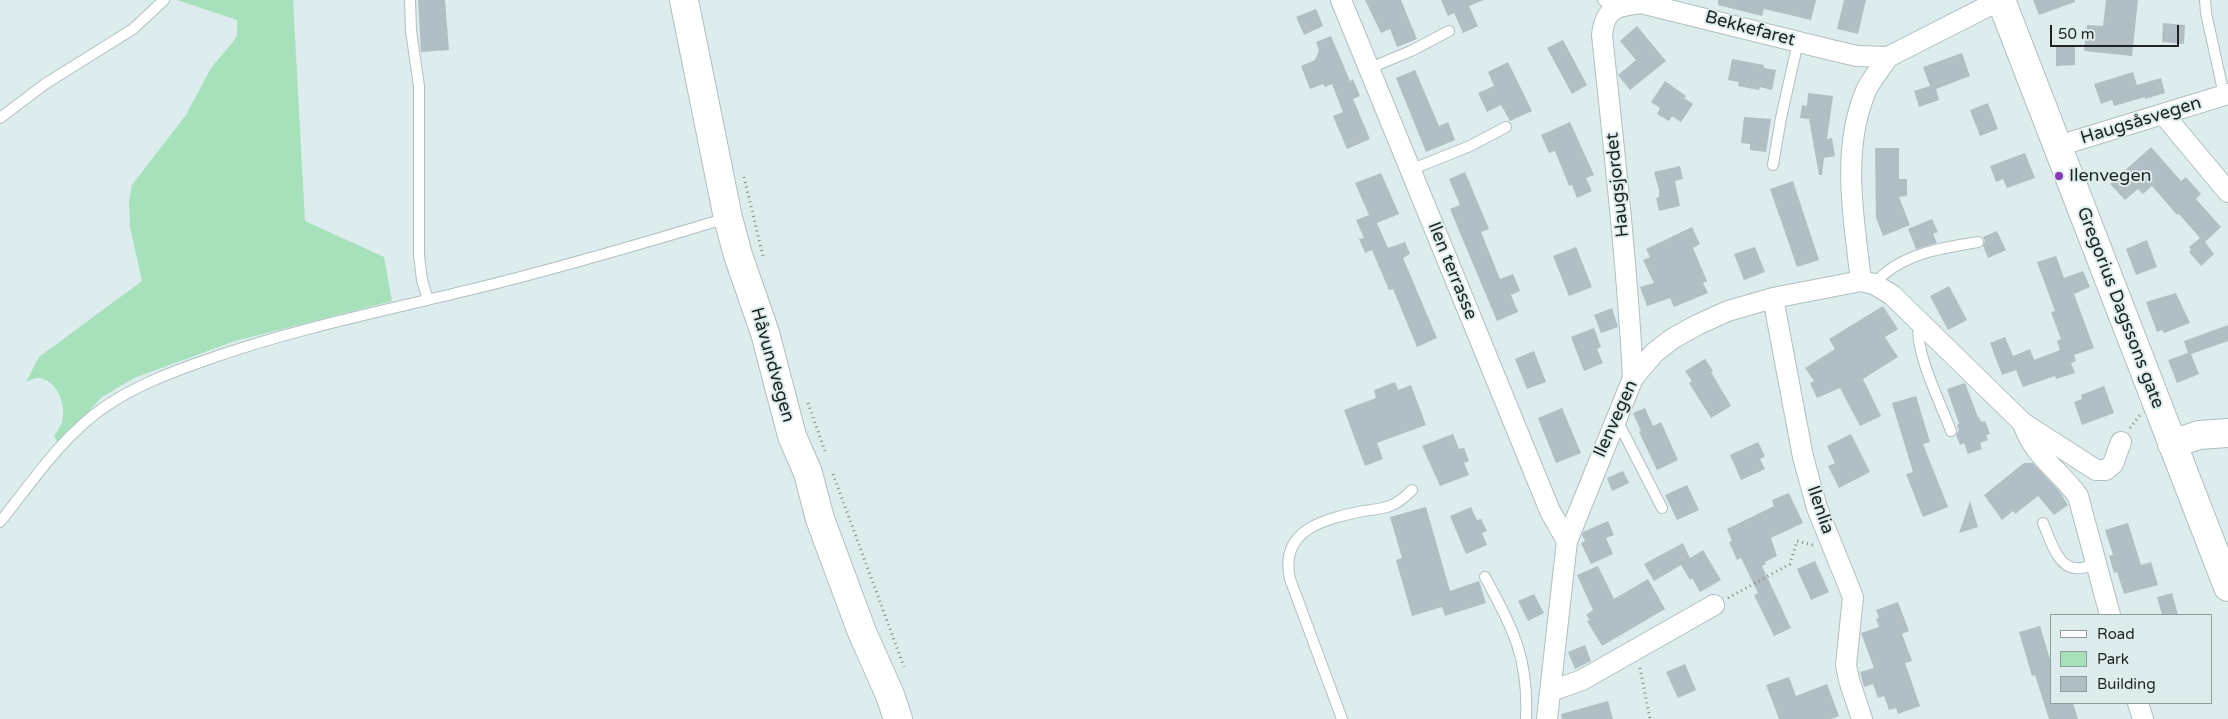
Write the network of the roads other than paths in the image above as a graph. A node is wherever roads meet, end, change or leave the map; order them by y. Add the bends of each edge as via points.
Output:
1 (164, 0) edge
2 (410, 0) edge
3 (684, 0) edge
4 (1340, 0) edge
5 (2001, 0) edge
6 (2205, 0) edge
7 (1608, 5) edge
8 (1449, 32) dead end
9 (1798, 42) junction
10 (1888, 57) junction
11 (1370, 68) junction
12 (2226, 95) edge
13 (2164, 115) junction
14 (0, 118) edge
15 (1506, 127) dead end
16 (2058, 146) junction
17 (1773, 165) dead end
18 (1410, 170) junction
19 (2228, 192) edge
20 (728, 218) junction
21 (1978, 242) dead end
22 (1867, 282) junction
23 (1773, 298) junction
24 (428, 300) junction
25 (1920, 321) junction
26 (1633, 378) junction
27 (1616, 417) junction
28 (2023, 423) junction
29 (1951, 431) dead end
30 (2228, 433) edge
31 (2121, 442) road end
32 (2172, 444) junction
33 (1412, 490) dead end
34 (1662, 508) dead end
35 (0, 522) edge
36 (2042, 523) dead end
37 (1567, 541) junction
38 (2095, 565) junction
39 (1485, 577) dead end
40 (2228, 587) edge
41 (1714, 605) dead end
42 (2110, 614) edge
43 (1551, 691) junction
44 (2138, 704) edge
45 (898, 719) edge
46 (1342, 719) edge
47 (1526, 719) edge
48 (1547, 719) edge
49 (1862, 719) edge
50 (2143, 719) edge

1 - 14 lane via 133,29 68,69
2 - 24 lane via 419,86 419,254
3 - 20 main road, Håvundvegen
4 - 11 street, Ilen terrasse
5 - 10 street, Bekkefaret
5 - 16 main road, Gregorius Dagssons gate
6 - 12 lane, Haugsåsvegen
7 - 9 street, Bekkefaret via 1641,3
7 - 26 street, Haugsjordet via 1602,35 1619,186
8 - 11 lane
9 - 10 street, Bekkefaret via 1857,56
9 - 17 lane
10 - 22 street via 1866,92 1854,137 1852,202
11 - 18 street, Ilen terrasse
12 - 13 street, Haugsåsvegen
13 - 16 street, Haugsåsvegen
13 - 19 street
15 - 18 lane via 1470,146
16 - 32 main road, Gregorius Dagssons gate
18 - 37 street, Ilen terrasse via 1550,511
20 - 24 lane
20 - 45 main road, Håvundvegen via 776,370 792,436 808,473 820,519
21 - 22 lane via 1946,248 1900,263
22 - 23 street, Ilenvegen
22 - 25 street via 1892,295
23 - 26 street, Ilenvegen via 1728,311 1672,339 1654,353
23 - 49 street, Ilenlia via 1803,457 1817,508 1853,596 1846,665
24 - 35 lane via 237,349 172,372 127,393 77,430
25 - 28 street
25 - 29 lane via 1918,340 1921,354
26 - 27 street, Ilenvegen
27 - 34 lane
27 - 37 street, Ilenvegen
28 - 31 street via 2096,470 2106,470 2113,464
28 - 38 street via 2034,448 2078,496
30 - 32 main road via 2199,435
32 - 40 main road, Gregorius Dagssons gate
33 - 46 lane via 1391,506 1326,521 1310,528 1300,535 1287,559 1290,580
36 - 38 lane via 2056,551 2068,566
37 - 43 street, Ilenvegen
38 - 42 street
39 - 47 lane via 1521,652 1526,684
41 - 43 street via 1582,680
43 - 48 street, Ilenvegen
44 - 50 street

